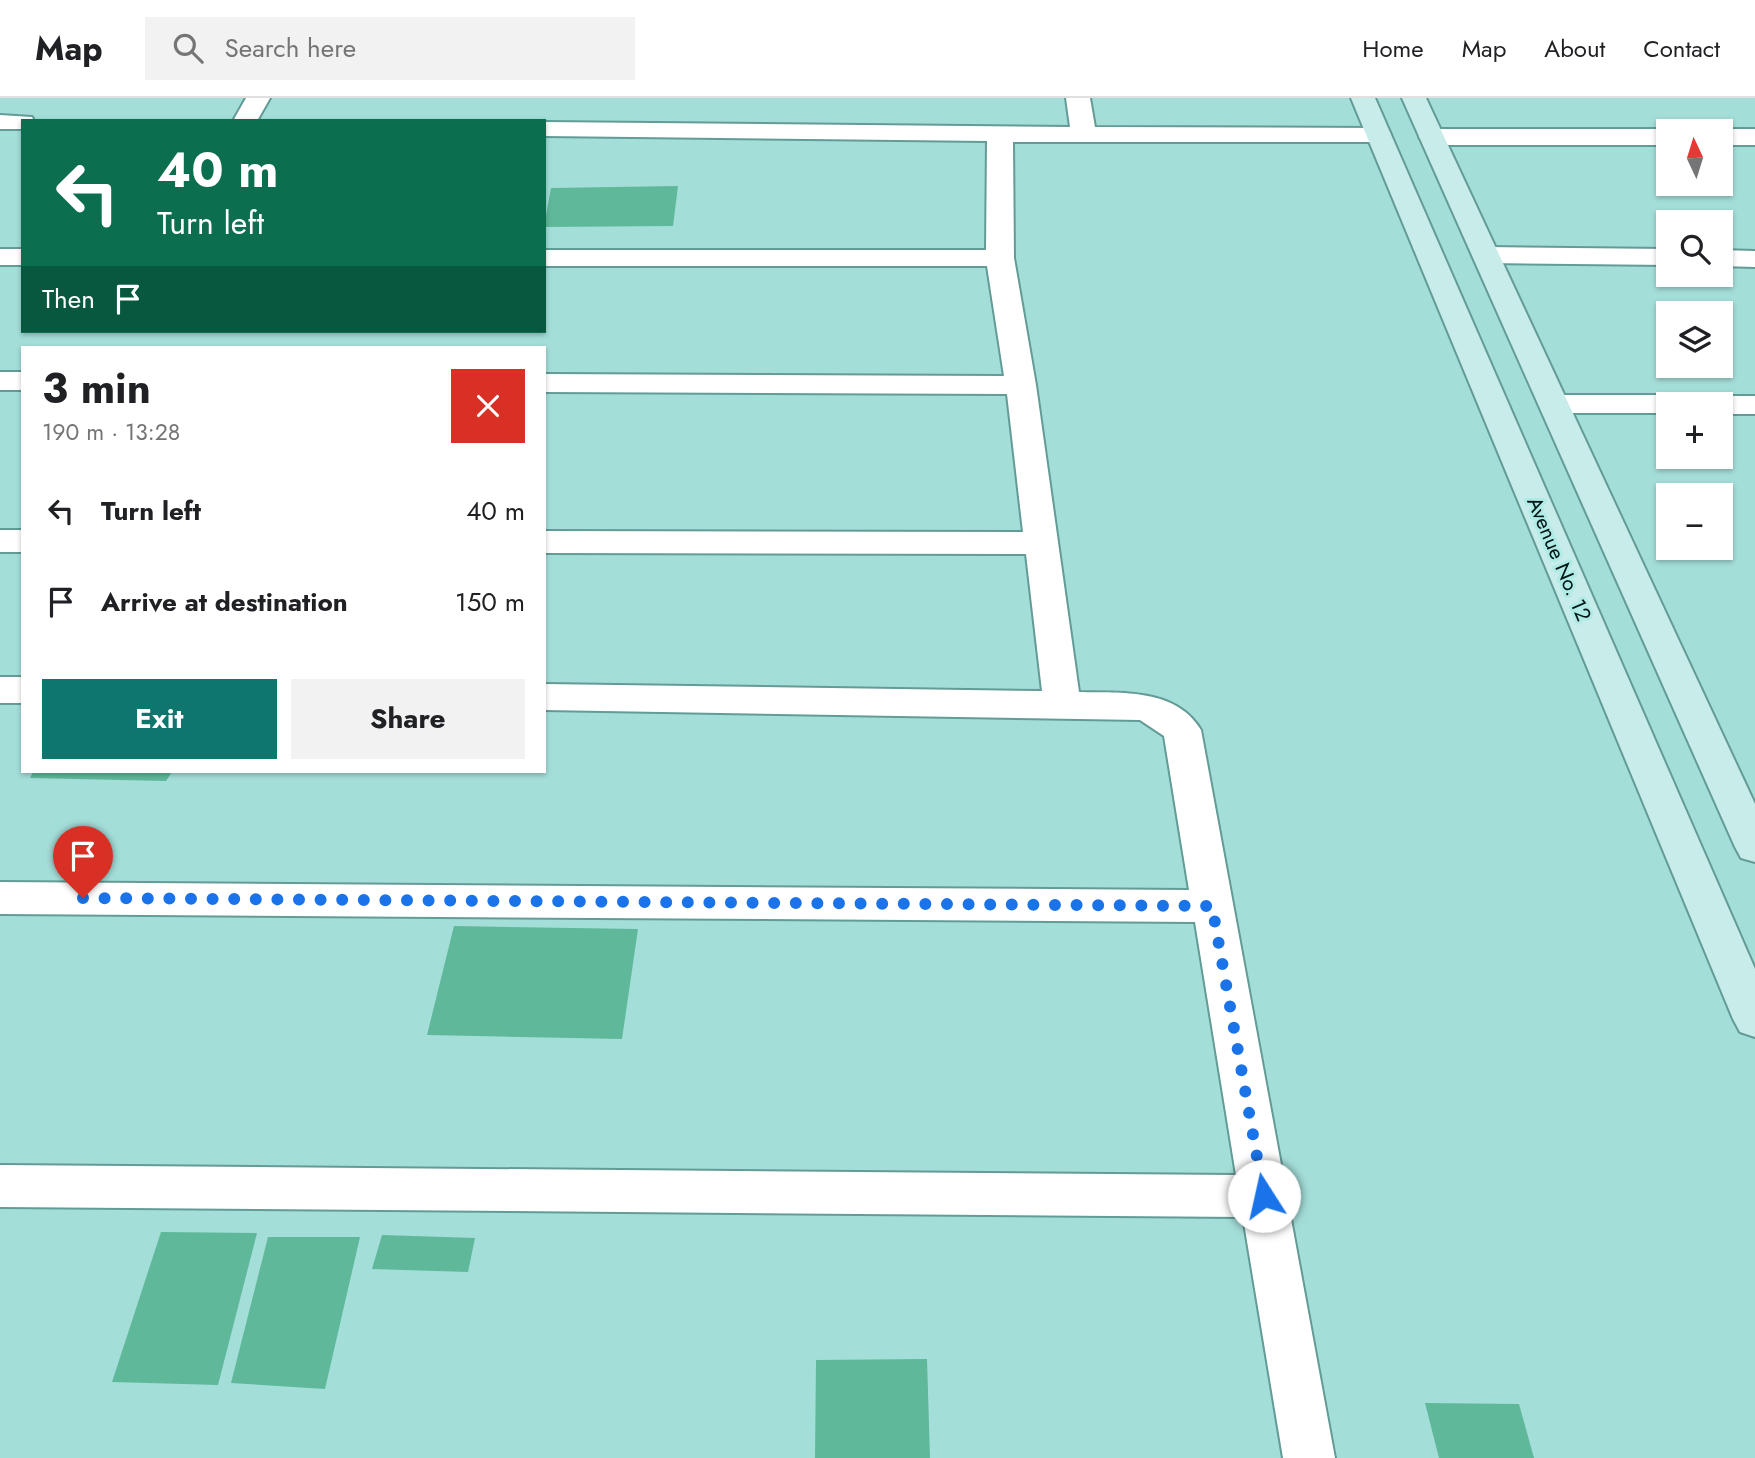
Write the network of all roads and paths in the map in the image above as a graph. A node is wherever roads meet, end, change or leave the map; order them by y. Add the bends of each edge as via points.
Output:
1 (258, 98) edge
2 (1078, 98) edge
3 (1363, 98) edge
4 (1414, 98) edge
5 (246, 119) edge
6 (0, 122) edge
7 (21, 122) edge
8 (546, 129) edge
9 (1000, 134) junction
10 (1084, 135) junction
11 (1379, 135) junction
12 (1432, 137) junction
13 (1656, 137) edge
14 (1733, 137) edge
15 (1755, 137) edge
16 (1486, 255) junction
17 (0, 257) edge
18 (21, 257) edge
19 (546, 257) edge
20 (1656, 257) edge
21 (1000, 258) junction
22 (1733, 258) edge
23 (1755, 259) edge
24 (0, 381) edge
25 (21, 381) edge
26 (546, 383) edge
27 (1021, 385) junction
28 (1553, 404) junction
29 (1656, 404) edge
30 (1733, 405) edge
31 (1755, 405) edge
32 (0, 541) edge
33 (21, 541) edge
34 (546, 542) edge
35 (1041, 543) junction
36 (0, 690) edge
37 (21, 690) edge
38 (546, 697) edge
39 (1062, 704) junction
40 (1755, 847) edge
41 (0, 898) edge
42 (1212, 906) junction
43 (1755, 1019) edge
44 (0, 1186) edge
45 (1264, 1196) junction
46 (1309, 1458) edge

1 - 5 street
2 - 10 street
3 - 11 street, Avenue No. 12
4 - 12 street
6 - 7 street
8 - 9 street
9 - 10 street
9 - 21 street
10 - 11 street
11 - 43 street, Avenue No. 12
12 - 13 street
12 - 16 street
14 - 15 street
16 - 20 street
16 - 28 street
17 - 18 street
19 - 21 street
21 - 27 street
22 - 23 street
24 - 25 street
26 - 27 street
27 - 35 street
28 - 29 street
28 - 40 street
30 - 31 street
32 - 33 street
34 - 35 street
35 - 39 street
36 - 37 street
38 - 39 street
39 - 42 street via 1148,707 1182,730
41 - 42 street
42 - 45 street
44 - 45 street
45 - 46 street

